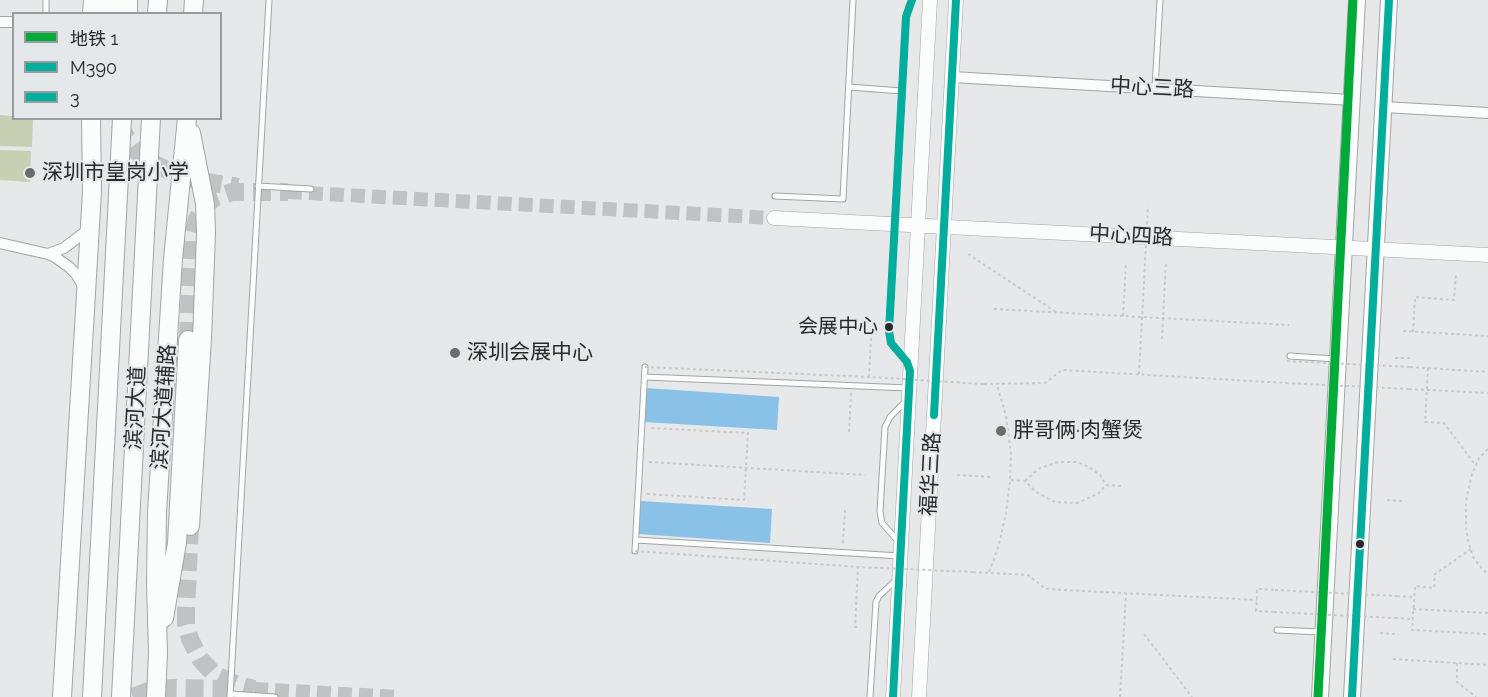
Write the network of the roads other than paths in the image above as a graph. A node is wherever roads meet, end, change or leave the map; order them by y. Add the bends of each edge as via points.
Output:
1 (111, 0) edge
2 (268, 0) edge
3 (854, 0) edge
4 (912, 0) edge
5 (930, 0) edge
6 (956, 0) edge
7 (1160, 0) edge
8 (1357, 0) edge
9 (1389, 0) edge
10 (96, 10) edge
11 (952, 77) junction
12 (849, 87) junction
13 (1155, 88) junction
14 (902, 91) junction
15 (1352, 100) junction
16 (1384, 107) junction
17 (1488, 113) edge
18 (91, 120) edge
19 (122, 120) edge
20 (151, 120) edge
21 (188, 120) edge
22 (188, 120) edge
23 (258, 186) junction
24 (311, 189) dead end
25 (775, 196) dead end
26 (774, 218) tunnel mouth
27 (895, 224) junction
28 (918, 225) junction
29 (944, 226) junction
30 (90, 228) junction
31 (0, 243) edge
32 (1344, 247) junction
33 (1376, 249) junction
34 (48, 254) junction
35 (1488, 255) edge
36 (86, 289) junction
37 (188, 340) tunnel mouth
38 (1289, 359) road end
39 (1338, 359) junction
40 (645, 367) road end
41 (910, 371) junction
42 (645, 377) junction
43 (909, 391) junction
44 (190, 526) tunnel mouth
45 (636, 540) junction
46 (635, 551) road end
47 (901, 552) junction
48 (900, 572) junction
49 (1277, 630) dead end
50 (1323, 632) junction
51 (159, 652) junction
52 (230, 696) edge
53 (62, 697) edge
54 (92, 697) edge
55 (121, 697) edge
56 (156, 697) edge
57 (275, 697) edge
58 (870, 697) edge
59 (893, 697) edge
60 (919, 697) edge
61 (1320, 697) edge
62 (1352, 697) edge

1 - 10 main road
2 - 23 lane
3 - 12 lane
4 - 14 lane via 906,17
5 - 28 street, 福华三路
6 - 11 street, 福华三路
7 - 13 lane
8 - 15 main road
9 - 16 main road
11 - 13 street, 中心三路
11 - 29 street, 福华三路
12 - 14 lane
12 - 25 lane via 843,199
13 - 15 street, 中心三路
14 - 27 lane
15 - 32 main road
16 - 17 street
16 - 33 main road
18 - 30 main road
19 - 54 main road, 滨河大道
20 - 55 main road, 滨河大道
21 - 44 main road via 205,204 206,233
22 - 51 main road, 滨河大道辅路 via 174,247 157,512
23 - 24 lane
23 - 52 lane
26 - 27 street, 中心四路
27 - 28 street, 中心四路
27 - 41 lane via 888,331 891,343
28 - 29 street, 中心四路
28 - 41 street, 福华三路
29 - 32 street, 中心四路
29 - 60 street, 福华三路
30 - 34 street via 64,248
30 - 36 main road
31 - 34 street
32 - 33 street, 中心四路
32 - 39 main road
33 - 35 street, 中心四路
33 - 62 main road
34 - 36 street via 63,261
36 - 53 main road
37 - 51 main road via 177,543
38 - 39 lane
39 - 50 main road
40 - 42 lane
41 - 43 street, 福华三路
42 - 43 lane
42 - 45 lane
43 - 47 street, 福华三路
43 - 47 lane via 904,404 885,427 880,512 882,523 896,538
45 - 46 lane
45 - 47 lane
47 - 48 street, 福华三路
48 - 58 lane via 876,602
48 - 59 street, 福华三路
49 - 50 lane
50 - 61 main road
51 - 56 main road, 滨河大道辅路
52 - 57 lane

